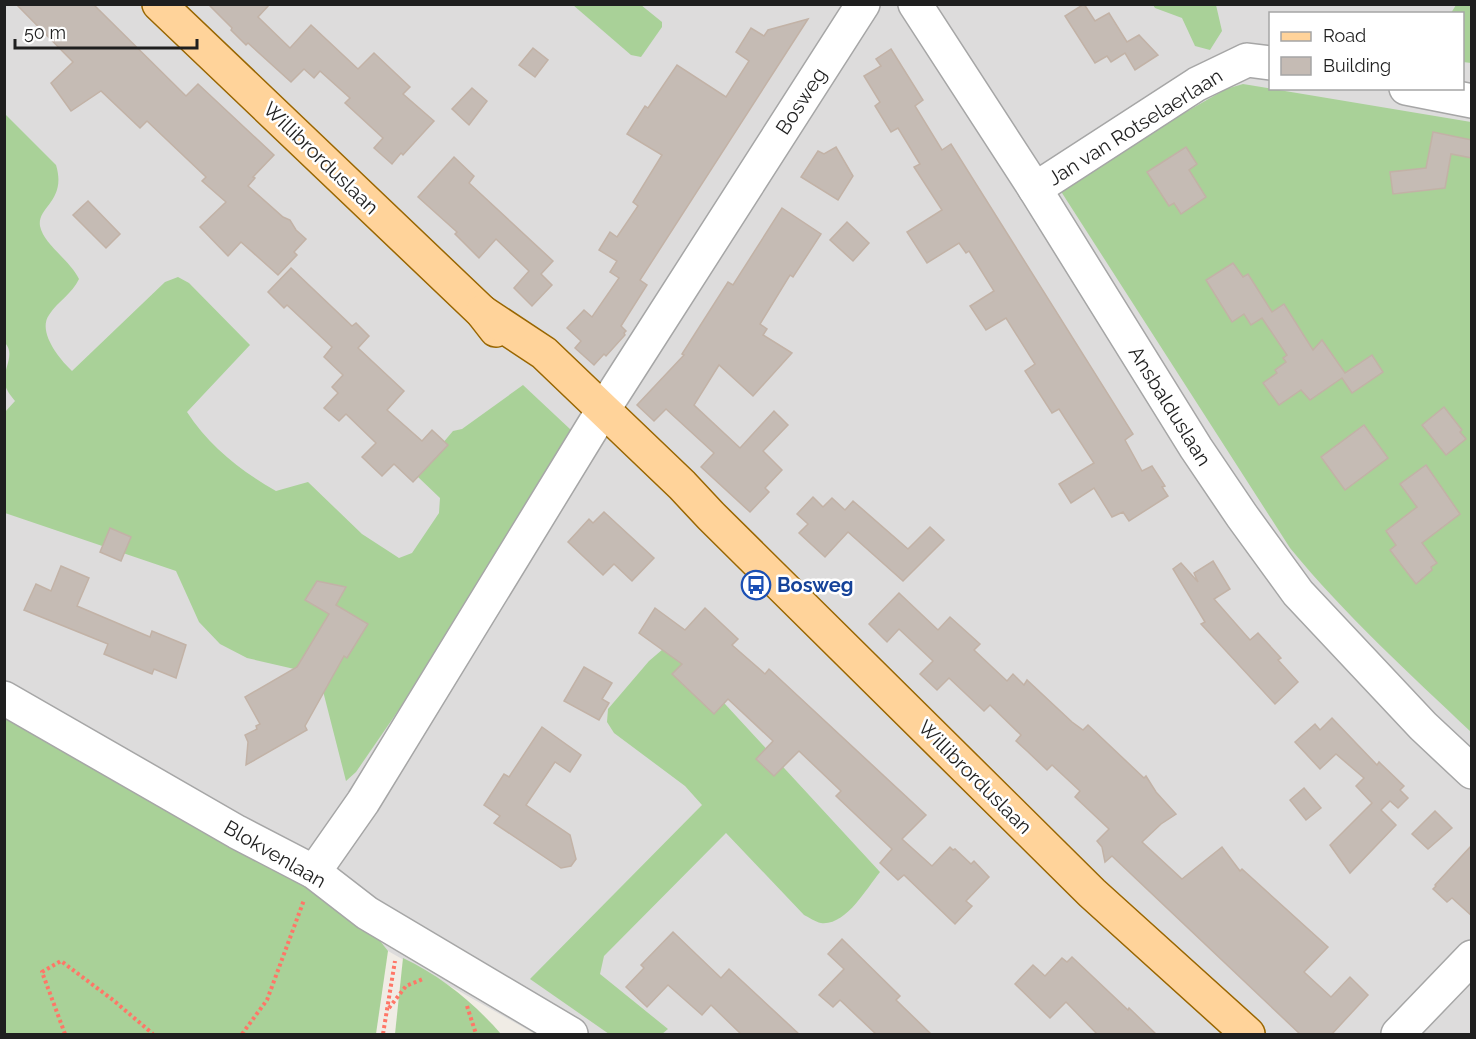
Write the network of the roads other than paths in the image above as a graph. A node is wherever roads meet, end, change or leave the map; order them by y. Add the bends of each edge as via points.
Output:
1 (159, 4) edge
2 (863, 4) edge
3 (915, 4) edge
4 (1269, 63) edge
5 (1416, 90) edge
6 (1472, 101) edge
7 (1035, 189) junction
8 (598, 419) junction
9 (4, 698) edge
10 (1472, 772) edge
11 (314, 872) junction
12 (1472, 957) edge
13 (1246, 1034) edge
14 (572, 1035) edge
15 (1398, 1035) edge

1 - 8 main road, Willibrorduslaan via 482,312 544,353
2 - 8 street, Bosweg
3 - 7 street, Ansbalduslaan
4 - 7 street, Jan van Rotselaerlaan via 1247,60 1197,84
5 - 6 street
7 - 10 street, Ansbalduslaan via 1196,448 1298,593 1423,726
8 - 11 street, Bosweg via 363,802
8 - 13 main road, Willibrorduslaan via 682,485 1084,884
9 - 11 street, Blokvenlaan
11 - 14 street, Blokvenlaan via 367,913
12 - 15 street

